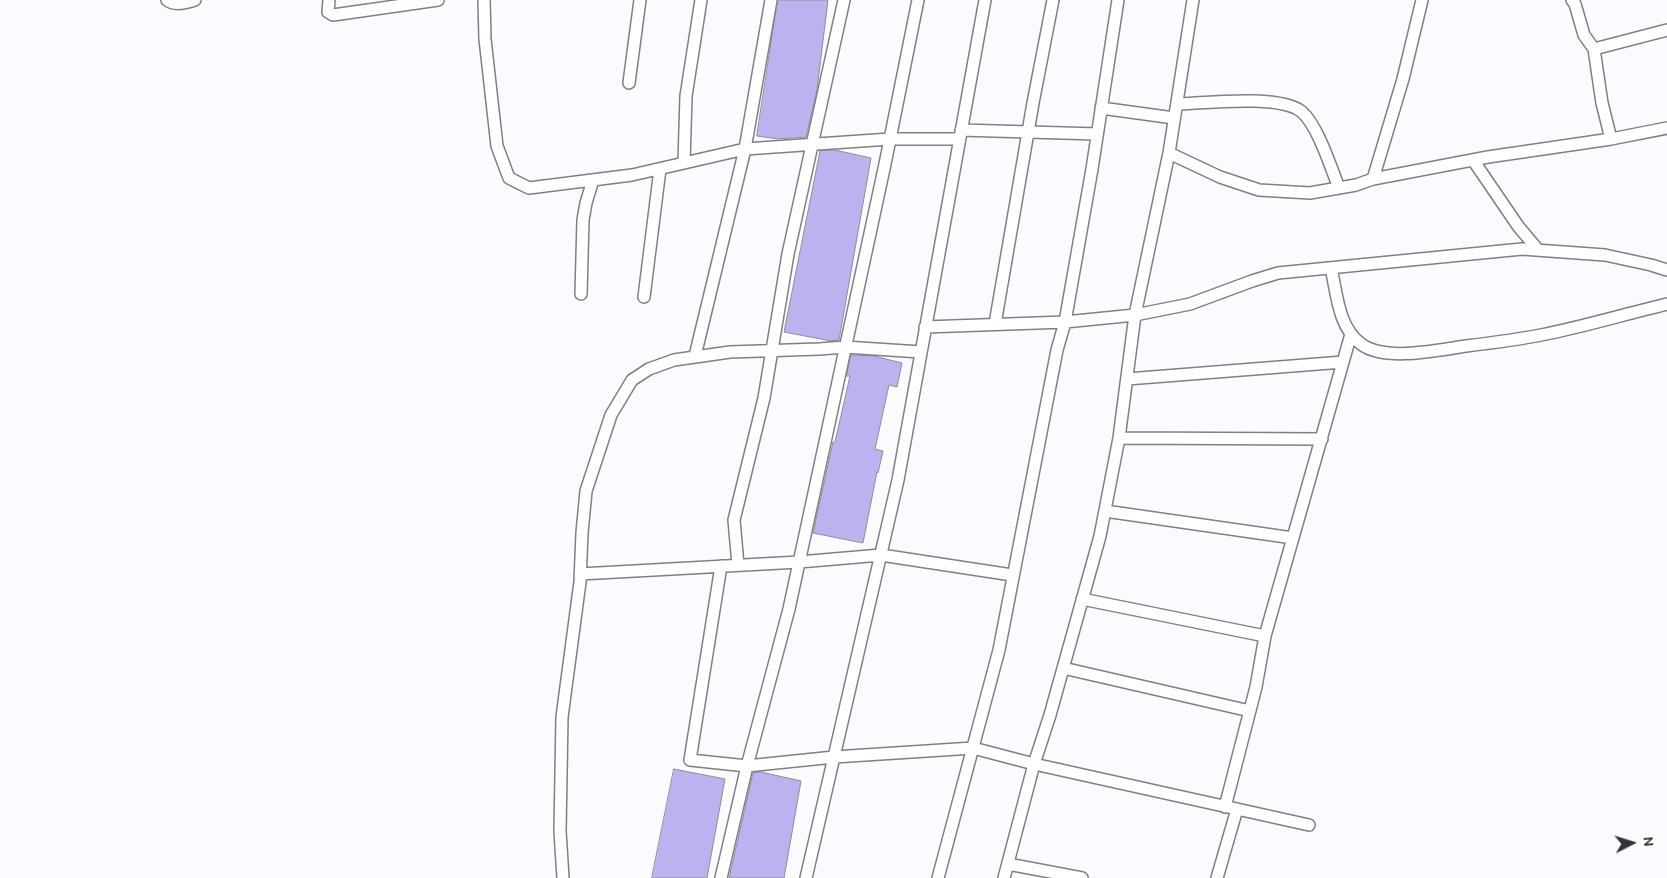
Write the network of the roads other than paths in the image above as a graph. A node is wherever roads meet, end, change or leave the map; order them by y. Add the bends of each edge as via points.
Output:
1 (167, 0) edge
2 (195, 0) edge
3 (329, 0) edge
4 (438, 0) edge
5 (484, 0) edge
6 (640, 0) edge
7 (701, 0) edge
8 (771, 0) edge
9 (844, 0) edge
10 (918, 0) edge
11 (985, 0) edge
12 (1053, 0) edge
13 (1118, 0) edge
14 (1193, 0) edge
15 (1422, 0) edge
16 (1572, 0) edge
17 (1667, 30) edge
18 (1594, 48) junction
19 (629, 83) dead end
20 (1177, 104) junction
21 (1101, 108) junction
22 (1174, 118) junction
23 (1667, 128) edge
24 (1028, 133) junction
25 (1097, 134) junction
26 (960, 135) junction
27 (890, 139) junction
28 (1611, 139) junction
29 (813, 145) junction
30 (745, 149) junction
31 (1169, 153) junction
32 (1473, 160) junction
33 (684, 163) junction
34 (660, 169) junction
35 (1373, 179) junction
36 (593, 180) junction
37 (1339, 188) junction
38 (1538, 250) junction
39 (1331, 268) junction
40 (1667, 270) edge
41 (581, 294) dead end
42 (644, 296) dead end
43 (1667, 304) edge
44 (1135, 315) junction
45 (1065, 322) junction
46 (996, 324) junction
47 (925, 327) junction
48 (1351, 334) junction
49 (845, 346) junction
50 (772, 351) junction
51 (921, 352) junction
52 (694, 356) junction
53 (1343, 362) junction
54 (1127, 379) junction
55 (1119, 438) junction
56 (1322, 439) junction
57 (1105, 512) junction
58 (1293, 538) junction
59 (880, 555) junction
60 (799, 562) junction
61 (722, 566) junction
62 (738, 566) junction
63 (580, 574) junction
64 (1012, 575) junction
65 (1082, 599) junction
66 (1266, 636) junction
67 (1063, 668) junction
68 (1250, 711) junction
69 (973, 748) junction
70 (834, 757) junction
71 (1034, 764) junction
72 (747, 766) junction
73 (1225, 806) junction
74 (1237, 809) junction
75 (1309, 826) dead end
76 (1008, 864) junction
77 (563, 878) edge
78 (721, 878) edge
79 (806, 878) edge
80 (938, 878) edge
81 (1004, 878) edge
82 (1082, 878) edge
83 (1217, 878) edge

1 - 2 street via 172,4
3 - 4 street via 328,12 333,16
5 - 36 street via 497,146 509,178 529,188
6 - 19 street
7 - 33 street via 686,96
8 - 30 street
9 - 29 street
10 - 27 street
11 - 26 street
12 - 24 street
13 - 21 street
14 - 20 street
15 - 35 street via 1403,79
16 - 18 street via 1584,35
17 - 18 street
18 - 28 street
20 - 22 street
20 - 37 street via 1251,100 1292,107 1302,112 1314,127
21 - 22 street
21 - 25 street
22 - 31 street
23 - 28 street
24 - 25 street
24 - 26 street
24 - 46 street
25 - 45 street
26 - 27 street
26 - 47 street
27 - 29 street
27 - 49 street
28 - 32 street
29 - 30 street
29 - 50 street via 788,254
30 - 33 street
30 - 52 street
31 - 37 street via 1220,177 1259,190 1310,193
31 - 44 street
32 - 35 street
32 - 38 street
33 - 34 street
34 - 36 street
34 - 42 street
35 - 37 street
36 - 41 street via 583,220
38 - 39 street
38 - 40 street via 1605,255
39 - 44 street via 1278,274 1190,304
39 - 48 street via 1343,321
43 - 48 street via 1541,335 1426,352 1394,354 1372,349
44 - 45 street
44 - 54 street
45 - 46 street
45 - 64 street
46 - 47 street
47 - 51 street
48 - 53 street
49 - 50 street
49 - 51 street
49 - 60 street
50 - 52 street
50 - 62 street via 764,398 734,520
51 - 59 street via 898,480
52 - 63 street via 649,369 632,380 611,415 586,492
53 - 54 street
53 - 56 street
54 - 55 street
55 - 56 street
55 - 57 street
56 - 58 street
57 - 58 street
57 - 65 street
58 - 66 street
59 - 60 street
59 - 64 street
59 - 70 street
60 - 62 street
60 - 72 street
61 - 62 street
61 - 63 street
61 - 72 street via 690,760
63 - 77 street via 562,717 560,831
64 - 69 street via 999,650
65 - 66 street
65 - 67 street
66 - 68 street
67 - 68 street
67 - 71 street
68 - 73 street
69 - 70 street
69 - 71 street
69 - 80 street
70 - 72 street
70 - 79 street
71 - 73 street
71 - 76 street
72 - 78 street
73 - 74 street
74 - 75 street
74 - 83 street
76 - 81 street
76 - 82 street

